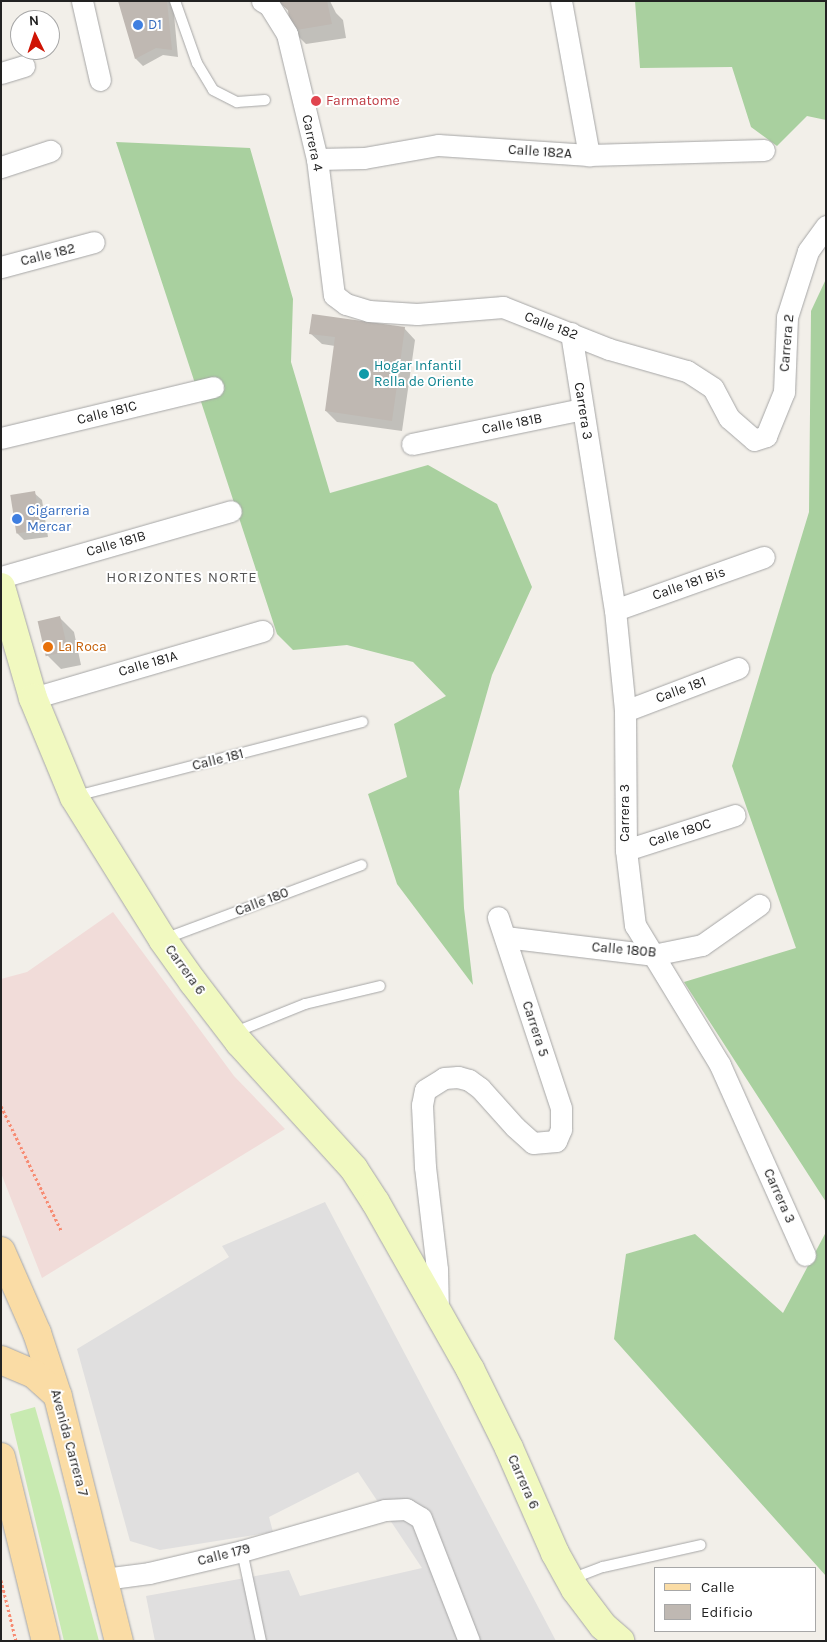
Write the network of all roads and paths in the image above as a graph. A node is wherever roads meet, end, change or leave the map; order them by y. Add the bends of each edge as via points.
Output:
1 (82, 1) edge
2 (175, 1) edge
3 (262, 1) edge
4 (561, 1) edge
5 (24, 66) dead end
6 (1, 73) edge
7 (100, 80) dead end
8 (265, 100) dead end
9 (764, 150) dead end
10 (50, 152) dead end
11 (589, 155) junction
12 (317, 159) junction
13 (1, 167) edge
14 (826, 226) edge
15 (94, 242) dead end
16 (1, 266) edge
17 (334, 295) joint
18 (571, 333) junction
19 (213, 387) dead end
20 (582, 409) junction
21 (741, 430) joint
22 (1, 438) edge
23 (412, 444) dead end
24 (232, 511) dead end
25 (764, 557) dead end
26 (1, 577) edge
27 (1, 587) edge
28 (615, 610) junction
29 (262, 631) dead end
30 (738, 668) dead end
31 (33, 698) junction
32 (625, 711) junction
33 (363, 722) dead end
34 (74, 797) junction
35 (735, 815) dead end
36 (626, 850) junction
37 (362, 865) dead end
38 (759, 905) dead end
39 (498, 917) dead end
40 (505, 937) junction
41 (163, 940) junction
42 (653, 955) junction
43 (380, 986) dead end
44 (232, 1033) junction
45 (425, 1090) joint
46 (1, 1106) edge
47 (61, 1230) dead end
48 (1, 1251) edge
49 (806, 1255) dead end
50 (438, 1314) junction
51 (1, 1360) edge
52 (58, 1396) junction
53 (1, 1457) edge
54 (701, 1545) dead end
55 (242, 1551) junction
56 (104, 1579) junction
57 (570, 1579) junction
58 (1, 1580) edge
59 (16, 1641) edge
60 (46, 1641) edge
61 (119, 1641) edge
62 (261, 1641) edge
63 (469, 1641) edge
64 (620, 1641) edge

1 - 7 street
2 - 8 lane via 196,64 213,90 237,102
3 - 12 street, Carrera 4 via 269,6 287,34
4 - 11 street
5 - 6 street
9 - 11 street, Calle 182A
10 - 13 street
11 - 12 street, Calle 182A via 438,146 364,158
12 - 17 street, Carrera 4
14 - 21 street, Carrera 2 via 808,250 788,317 784,392 766,436 754,440
15 - 16 street, Calle 182
17 - 18 street, Calle 182 via 346,304 379,312 417,314 503,307
18 - 20 street, Carrera 3
18 - 21 street, Calle 182 via 609,350 687,371 713,388 729,418
19 - 22 street, Calle 181C
20 - 23 street, Calle 181B
20 - 28 street, Carrera 3
24 - 26 street, Calle 181B
25 - 28 street, Calle 181 Bis
27 - 31 street, Carrera 6
28 - 32 street, Carrera 3
29 - 31 street, Calle 181A
30 - 32 street, Calle 181
31 - 34 street, Carrera 6
32 - 36 street, Carrera 3
33 - 34 lane, Calle 181
34 - 41 street, Carrera 6
35 - 36 street, Calle 180C
36 - 42 street, Carrera 3 via 635,925
37 - 41 lane, Calle 180
38 - 42 street, Calle 180B via 702,945
39 - 40 street, Carrera 5
40 - 42 street, Calle 180B
40 - 45 street, Carrera 5 via 561,1108 556,1141 533,1143 480,1088 468,1080 444,1078
41 - 44 street, Carrera 6
42 - 49 street, Carrera 3 via 720,1065
43 - 44 lane via 305,1004
44 - 50 street, Carrera 6 via 354,1169
45 - 50 street, Carrera 6 via 422,1105 425,1167 437,1269
46 - 47 path
48 - 52 main road, Avenida Carrera 7 via 37,1333
50 - 57 street, Carrera 6 via 470,1369
51 - 52 main road via 34,1374
52 - 56 main road, Avenida Carrera 7
53 - 60 main road
54 - 57 lane via 603,1567
55 - 56 street, Calle 179 via 149,1573
55 - 62 lane
55 - 63 street, Calle 179 via 342,1522 406,1509 420,1518
56 - 61 main road, Avenida Carrera 7
57 - 64 street, Carrera 6 via 603,1626
58 - 59 path

